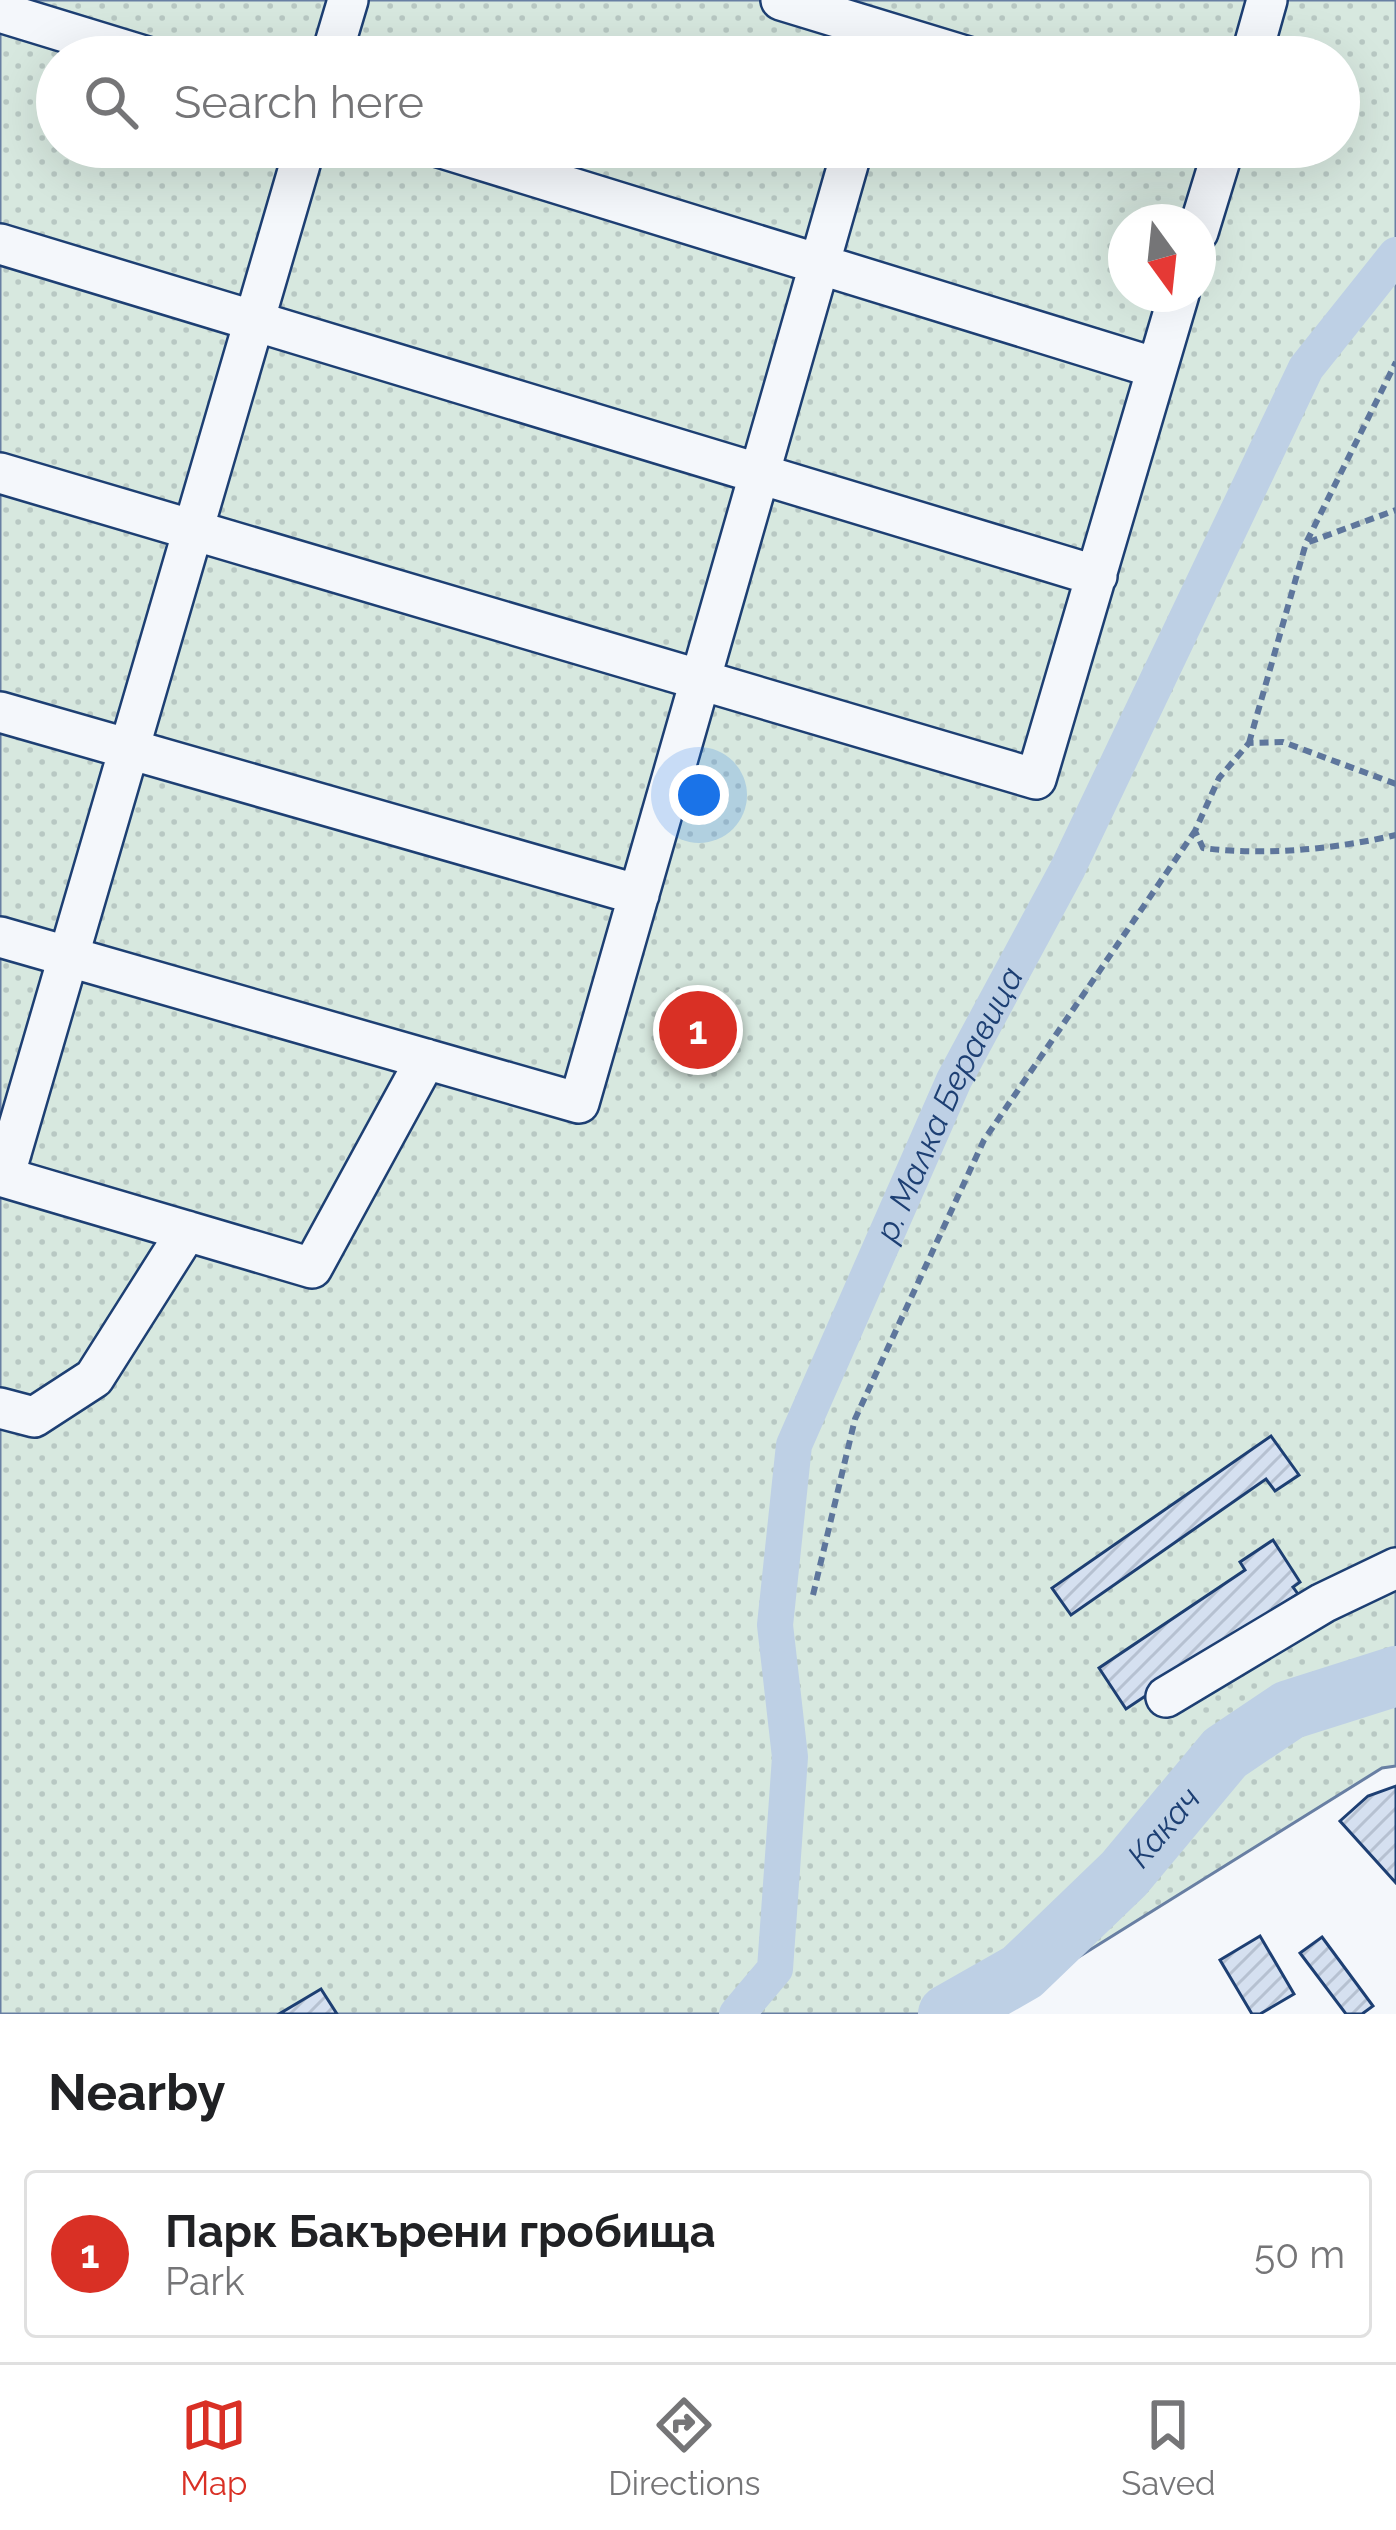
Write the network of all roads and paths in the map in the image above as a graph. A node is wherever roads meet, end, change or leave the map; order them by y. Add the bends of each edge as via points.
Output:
1 (348, 0) edge
2 (781, 0) edge
3 (1268, 0) edge
4 (0, 12) edge
5 (886, 29) edge
6 (78, 36) edge
7 (337, 36) edge
8 (1257, 36) edge
9 (299, 168) edge
10 (507, 168) edge
11 (847, 168) edge
12 (1218, 168) edge
13 (1207, 204) edge
14 (0, 244) edge
15 (819, 264) junction
16 (1173, 312) edge
17 (254, 321) junction
18 (1396, 362) edge
19 (1156, 368) junction
20 (0, 472) edge
21 (759, 474) junction
22 (1396, 510) edge
23 (194, 530) junction
24 (1306, 543) junction
25 (1096, 576) junction
26 (700, 680) junction
27 (0, 712) edge
28 (1249, 743) junction
29 (129, 750) junction
30 (1396, 784) edge
31 (1195, 831) junction
32 (1396, 835) edge
33 (639, 895) junction
34 (0, 937) edge
35 (69, 956) junction
36 (426, 1059) junction
37 (2, 1177) edge
38 (187, 1231) junction
39 (0, 1408) edge
40 (1396, 1568) edge
41 (813, 1595) dead end
42 (1166, 1697) dead end

1 - 7 lane
2 - 5 lane
3 - 8 lane
4 - 6 lane
9 - 17 lane
10 - 15 lane
11 - 15 lane
12 - 13 lane
14 - 17 lane
15 - 19 lane
15 - 21 lane
16 - 19 lane
17 - 21 lane
17 - 23 lane
18 - 24 path
19 - 25 lane
20 - 23 lane
21 - 25 lane
21 - 26 lane
22 - 24 path
23 - 26 lane
23 - 29 lane
24 - 28 path
25 - 26 lane via 1036,779
26 - 33 lane
27 - 29 lane
28 - 30 path via 1283,742
28 - 31 path via 1219,778
29 - 33 lane
29 - 35 lane
31 - 32 path via 1203,848 1235,852
31 - 41 path via 984,1140 855,1419
33 - 36 lane via 579,1103
34 - 35 lane
35 - 36 lane
35 - 37 lane
36 - 38 lane via 312,1268
37 - 38 lane
38 - 39 lane via 94,1378 34,1418
40 - 42 lane

